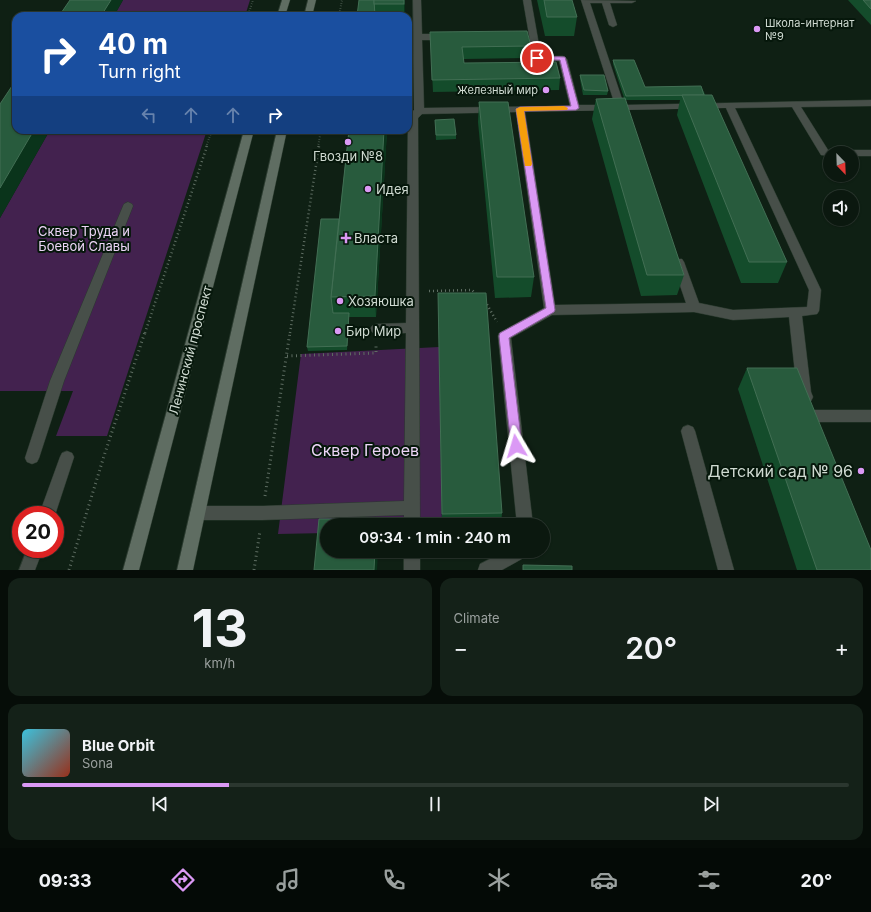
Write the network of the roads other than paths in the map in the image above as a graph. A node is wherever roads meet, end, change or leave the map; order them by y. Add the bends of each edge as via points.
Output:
1 (286, 0) edge
2 (312, 0) edge
3 (417, 0) edge
4 (527, 0) edge
5 (586, 0) edge
6 (605, 0) edge
7 (632, 1) dead end
8 (283, 12) edge
9 (309, 12) edge
10 (613, 25) dead end
11 (417, 37) junction
12 (455, 37) edge
13 (412, 52) edge
14 (412, 90) edge
15 (418, 90) junction
16 (871, 103) edge
17 (795, 105) junction
18 (730, 106) junction
19 (576, 108) junction
20 (520, 109) junction
21 (624, 110) junction
22 (418, 111) junction
23 (248, 134) edge
24 (281, 134) edge
25 (823, 151) edge
26 (859, 152) edge
27 (871, 152) edge
28 (128, 206) dead end
29 (674, 248) edge
30 (694, 307) junction
31 (550, 310) junction
32 (795, 312) junction
33 (412, 328) junction
34 (376, 329) road end
35 (814, 416) junction
36 (871, 416) edge
37 (820, 430) edge
38 (688, 431) dead end
39 (67, 457) dead end
40 (32, 458) dead end
41 (50, 506) edge
42 (412, 508) junction
43 (198, 513) junction
44 (412, 518) edge
45 (524, 518) edge
46 (32, 558) edge
47 (412, 558) edge
48 (507, 558) edge
49 (27, 570) edge
50 (131, 570) edge
51 (185, 570) edge
52 (412, 570) edge
53 (486, 570) edge
54 (726, 570) edge

1 - 8 main road
2 - 9 main road
3 - 11 lane
4 - 19 lane via 529,36 537,58 563,59
5 - 6 lane
5 - 21 lane
6 - 7 lane
6 - 10 lane
11 - 12 lane
11 - 13 lane
13 - 15 lane
14 - 15 lane
15 - 22 lane
16 - 17 lane
17 - 18 lane
17 - 25 lane
18 - 21 lane
18 - 32 lane via 815,290 813,311
19 - 20 lane
19 - 21 lane
20 - 22 lane
20 - 31 lane
22 - 33 lane via 413,117
23 - 50 main road, Ленинский проспект
24 - 43 main road
26 - 27 lane
28 - 40 lane via 58,381
29 - 30 lane
30 - 31 lane
30 - 32 lane via 733,315
31 - 45 lane via 504,336
32 - 35 lane via 804,392
33 - 34 lane
33 - 42 lane
35 - 36 lane
35 - 37 lane
38 - 54 lane
39 - 41 lane
42 - 43 lane
42 - 44 lane
43 - 51 main road
46 - 49 lane
47 - 52 lane
48 - 53 lane

